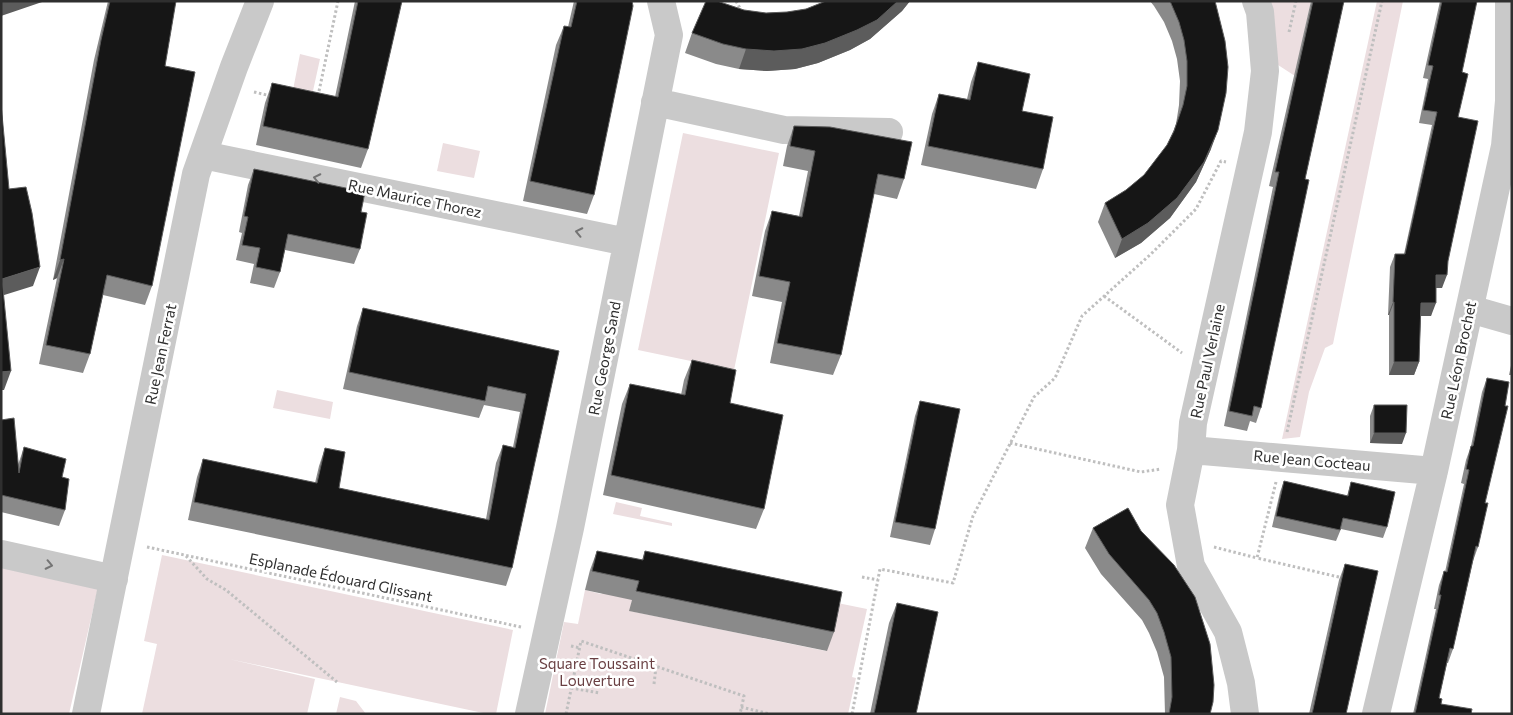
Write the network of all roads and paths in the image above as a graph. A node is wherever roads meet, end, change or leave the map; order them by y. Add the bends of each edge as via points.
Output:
1 (260, 1) edge
2 (338, 1) edge
3 (661, 1) edge
4 (736, 1) edge
5 (1256, 1) edge
6 (1382, 1) edge
7 (1509, 1) edge
8 (749, 12) edge
9 (254, 92) dead end
10 (272, 96) edge
11 (318, 96) edge
12 (655, 102) junction
13 (889, 132) dead end
14 (203, 155) junction
15 (1251, 165) junction
16 (627, 242) junction
17 (1104, 296) junction
18 (1470, 309) junction
19 (1512, 321) edge
20 (1205, 370) junction
21 (1010, 444) junction
22 (1191, 450) junction
23 (1282, 458) junction
24 (1159, 469) dead end
25 (1434, 471) junction
26 (1187, 541) junction
27 (122, 542) junction
28 (1, 554) edge
29 (185, 555) junction
30 (1257, 558) junction
31 (862, 578) dead end
32 (114, 579) junction
33 (878, 580) junction
34 (1349, 580) edge
35 (545, 641) junction
36 (656, 667) junction
37 (337, 682) dead end
38 (654, 684) dead end
39 (571, 688) junction
40 (600, 693) dead end
41 (741, 707) junction
42 (86, 714) edge
43 (529, 714) edge
44 (566, 714) edge
45 (740, 714) edge
46 (770, 714) edge
47 (852, 714) edge
48 (1244, 714) edge
49 (1376, 714) edge

1 - 14 street, Rue Jean Ferrat
2 - 11 path
3 - 12 street, Rue George Sand via 669,35
4 - 8 path via 740,9
5 - 15 street, Rue Paul Verlaine via 1260,12 1265,71
6 - 23 path
7 - 18 street, Rue Léon Brochet via 1509,101 1505,146
9 - 10 path
12 - 13 street via 784,130
12 - 16 street, Rue George Sand
16 -> 14 street, Rue Maurice Thorez
14 - 27 street, Rue Jean Ferrat via 196,174
15 - 17 path via 1222,161 1196,209
15 - 20 street, Rue Paul Verlaine
16 - 35 street, Rue George Sand
17 - 20 path
17 - 21 path via 1082,316 1055,378 1034,397
18 - 19 street
18 - 25 street, Rue Léon Brochet
20 - 22 street, Rue Paul Verlaine via 1193,423
21 - 24 path via 1141,472
21 - 33 path via 973,516 953,582 880,569
22 - 23 street, Rue Jean Cocteau
22 - 26 street, Rue Paul Verlaine via 1180,505
23 - 25 street, Rue Jean Cocteau
23 - 30 path
25 - 49 street, Rue Léon Brochet
26 - 30 path
26 - 48 street, Rue Paul Verlaine via 1191,566 1228,632 1241,683
27 - 29 path, Esplanade Édouard Glissant
27 - 32 street, Rue Jean Ferrat
28 -> 32 street
29 - 35 path, Esplanade Édouard Glissant via 521,626 519,635
29 - 37 path via 207,579 226,590
30 - 34 path
31 - 33 path
32 - 42 street, Rue Jean Ferrat
33 - 47 path
35 - 43 street, Rue George Sand
36 - 38 path
36 - 39 path via 581,641
36 - 41 path via 744,696
39 - 40 path
39 - 44 path
41 - 45 path
41 - 46 path

